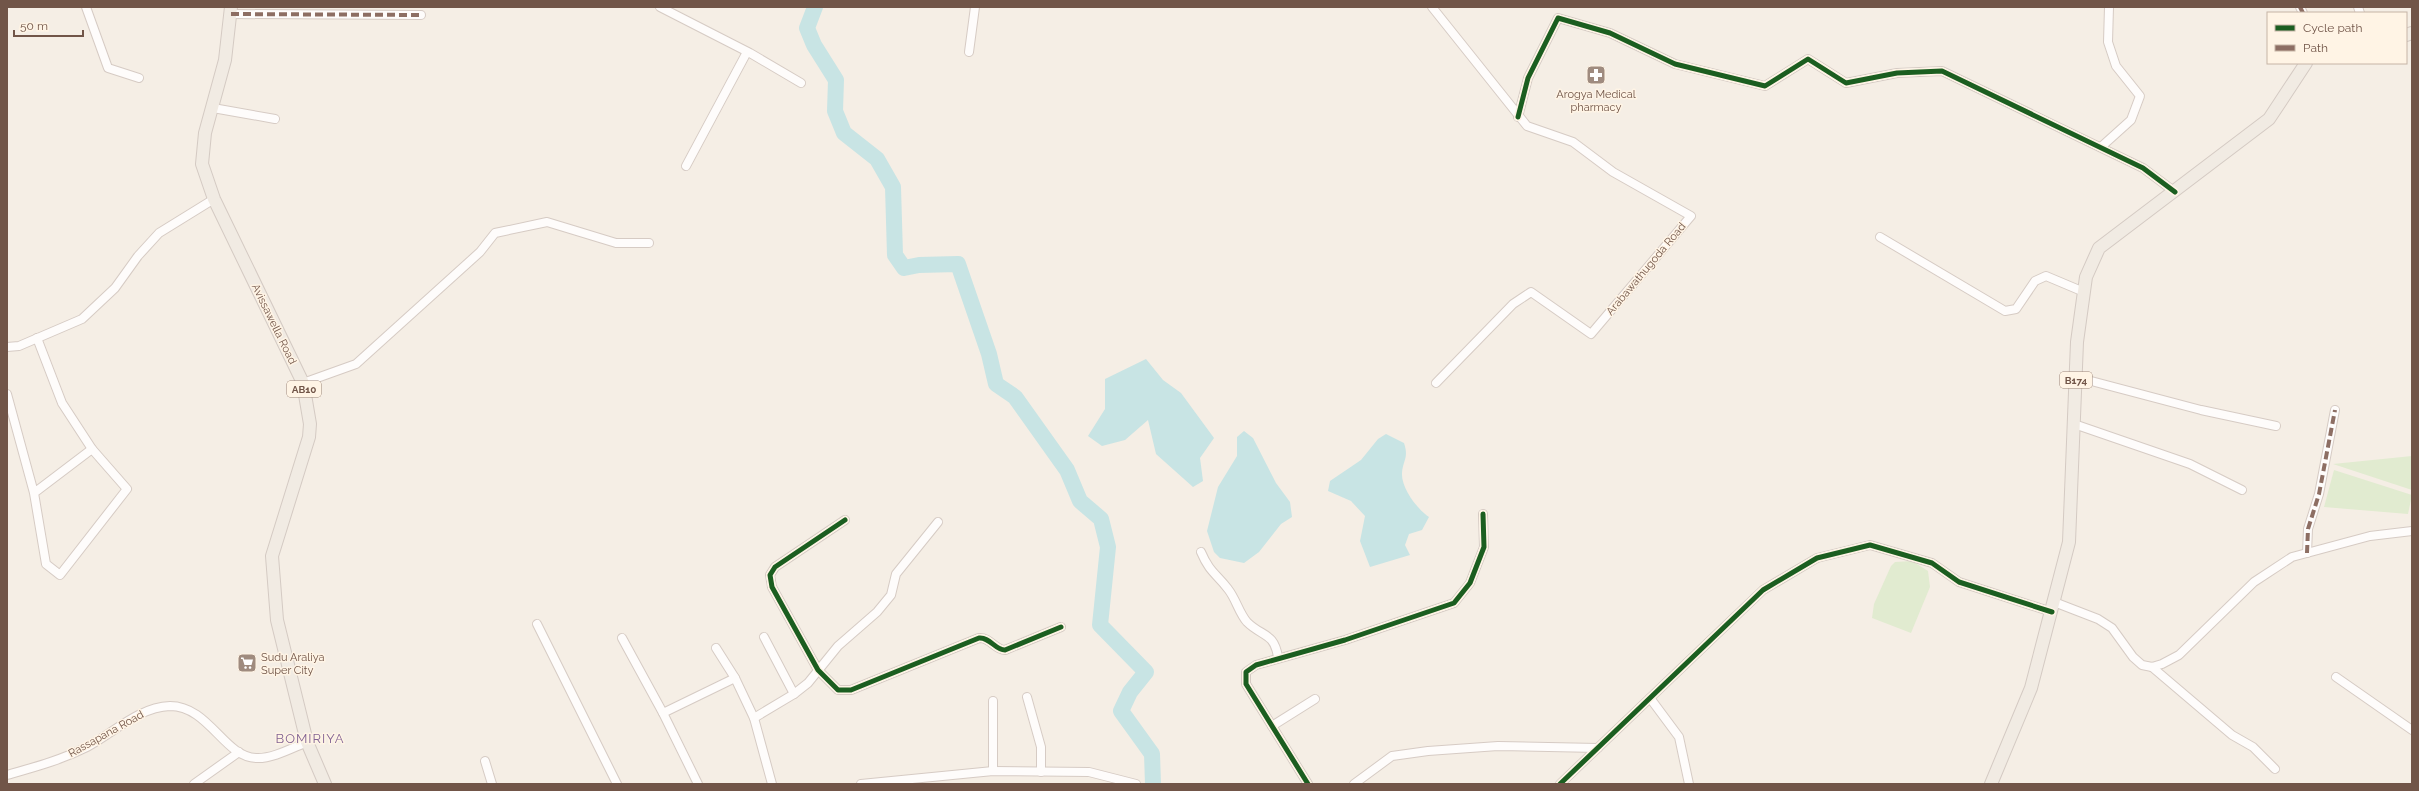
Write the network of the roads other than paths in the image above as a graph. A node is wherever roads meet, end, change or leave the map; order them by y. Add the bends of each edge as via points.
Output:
1 (86, 7) edge
2 (660, 7) edge
3 (975, 7) edge
4 (1432, 7) edge
5 (2109, 7) edge
6 (230, 9) edge
7 (421, 15) dead end
8 (747, 52) junction
9 (969, 52) dead end
10 (2305, 64) edge
11 (139, 78) dead end
12 (801, 83) dead end
13 (213, 108) junction
14 (1518, 117) junction
15 (275, 119) dead end
16 (2101, 148) junction
17 (686, 166) dead end
18 (2175, 192) junction
19 (214, 199) junction
20 (1880, 237) dead end
21 (649, 243) dead end
22 (2084, 292) junction
23 (37, 338) junction
24 (7, 347) edge
25 (2076, 377) junction
26 (303, 382) junction
27 (1436, 383) dead end
28 (7, 394) edge
29 (2335, 410) dead end
30 (2074, 424) junction
31 (2276, 426) dead end
32 (92, 449) junction
33 (2242, 490) dead end
34 (34, 493) junction
35 (1483, 514) dead end
36 (844, 520) dead end
37 (938, 522) dead end
38 (2412, 531) edge
39 (1201, 552) dead end
40 (2307, 553) junction
41 (2053, 607) junction
42 (537, 624) dead end
43 (1061, 627) dead end
44 (764, 637) dead end
45 (622, 638) dead end
46 (716, 648) dead end
47 (1278, 658) junction
48 (2152, 667) junction
49 (818, 670) junction
50 (2336, 677) dead end
51 (735, 678) junction
52 (794, 694) junction
53 (1027, 697) dead end
54 (1650, 698) junction
55 (1315, 699) dead end
56 (993, 701) dead end
57 (663, 713) junction
58 (754, 718) junction
59 (1272, 726) junction
60 (2412, 730) edge
61 (308, 742) junction
62 (1598, 748) junction
63 (239, 752) junction
64 (485, 761) dead end
65 (2276, 769) dead end
66 (993, 771) junction
67 (1041, 772) junction
68 (7, 775) edge
69 (194, 784) edge
70 (325, 784) edge
71 (492, 784) edge
72 (618, 784) edge
73 (698, 784) edge
74 (772, 784) edge
75 (861, 784) edge
76 (1132, 784) edge
77 (1308, 784) edge
78 (1354, 784) edge
79 (1560, 784) edge
80 (1689, 784) edge
81 (1991, 784) edge

1 - 11 street via 108,68
2 - 8 street
3 - 9 street
4 - 14 street, Arabawathugoda Road
5 - 16 street via 2108,42 2116,66 2140,96 2132,120
6 - 7 street
6 - 13 main road, Avissawella Road / AB10 via 225,60
8 - 12 street
8 - 17 street
10 - 18 main road, B174 via 2269,119
13 - 15 street
13 - 19 main road, Avissawella Road / AB10 via 205,133 202,164
14 - 16 street via 1528,78 1558,18 1610,33 1675,64 1765,86 1808,59 1846,83 1897,72 1942,71
14 - 27 street, Arabawathugoda Road via 1527,126 1573,142 1613,172 1691,216 1591,334 1531,292 1513,304
16 - 18 street via 2143,168
18 - 22 main road, B174 via 2099,248 2086,277
19 - 23 street via 159,233 138,256 115,288 82,319
19 - 26 main road, Avissawella Road / AB10
20 - 22 street via 2005,311 2016,309 2035,281 2046,276
21 - 26 street via 616,243 547,222 495,233 480,252 356,364
22 - 25 main road, B174 via 2077,342
23 - 24 street via 19,346
23 - 32 street via 62,403
25 - 30 main road, B174
25 - 31 street via 2201,410
26 - 61 main road, Avissawella Road / AB10 via 310,424 309,437 272,556 277,620
28 - 34 street
29 - 40 street via 2319,494 2308,529
30 - 33 street via 2190,464
30 - 41 main road, B174 via 2069,542
32 - 34 street
32 - 34 street via 127,489 60,575 46,564
35 - 47 street via 1484,547 1470,583 1454,603 1345,640
36 - 49 street via 774,567 770,575 772,587
37 - 49 street via 896,574 891,595 877,612 838,646
38 - 40 street via 2370,536
39 - 47 street via 1208,568 1228,589 1247,622 1272,638
40 - 48 street via 2292,557 2254,582 2179,655
41 - 48 street via 2102,622 2112,628 2133,657 2142,665
41 - 54 street via 1960,582 1932,563 1870,545 1816,558 1763,590
41 - 81 main road, B174 via 2031,688
42 - 72 street
43 - 49 street via 1005,650 1000,650 985,639 979,638 902,671 844,691 838,690
44 - 52 street
45 - 57 street
46 - 51 street
47 - 59 street via 1250,667 1246,672 1246,684
48 - 65 street via 2232,735 2253,747
49 - 52 street via 808,683
50 - 60 street
51 - 57 street
51 - 58 street
52 - 58 street
53 - 67 street via 1037,724 1041,746
54 - 62 street
54 - 80 street via 1679,737
55 - 59 street
56 - 66 street
57 - 73 street
58 - 74 street
59 - 77 street
61 - 63 street, Rassapana Road via 262,758 248,757
61 - 70 main road, Avissawella Road / AB10
62 - 78 street via 1498,746 1392,756
62 - 79 street
63 - 68 street, Rassapana Road via 196,714 180,707 161,707 133,719 88,746 58,760
63 - 69 street
64 - 71 street
66 - 67 street
66 - 75 street
67 - 76 street via 1089,772

